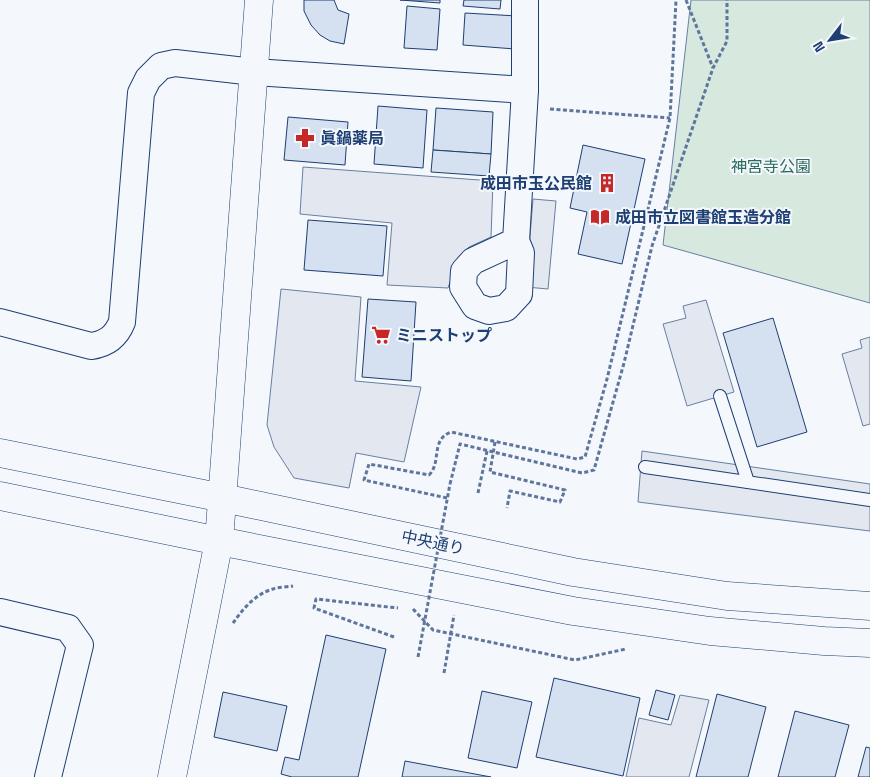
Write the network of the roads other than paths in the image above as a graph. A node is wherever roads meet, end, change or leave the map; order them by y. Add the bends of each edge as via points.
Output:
1 (259, 0) edge
2 (525, 0) edge
3 (254, 72) junction
4 (525, 90) junction
5 (516, 241) dead end
6 (0, 322) edge
7 (720, 396) dead end
8 (0, 453) edge
9 (645, 467) dead end
10 (748, 482) junction
11 (0, 496) edge
12 (223, 498) junction
13 (870, 500) edge
14 (219, 541) junction
15 (870, 606) edge
16 (0, 612) edge
17 (870, 642) edge
18 (48, 777) edge
19 (172, 777) edge

1 - 3 street
2 - 4 street
3 - 4 street
3 - 6 street via 175,63 160,66 148,79 141,93 122,322 111,339 90,346
3 - 12 street
4 - 5 street
7 - 10 lane
8 - 12 street, 中央通り
9 - 10 lane
10 - 13 lane
11 - 14 street
12 - 14 street
12 - 15 street, 中央通り via 573,572 727,596
14 - 17 street via 573,610 710,630
14 - 19 street
16 - 18 street via 68,628 80,645

